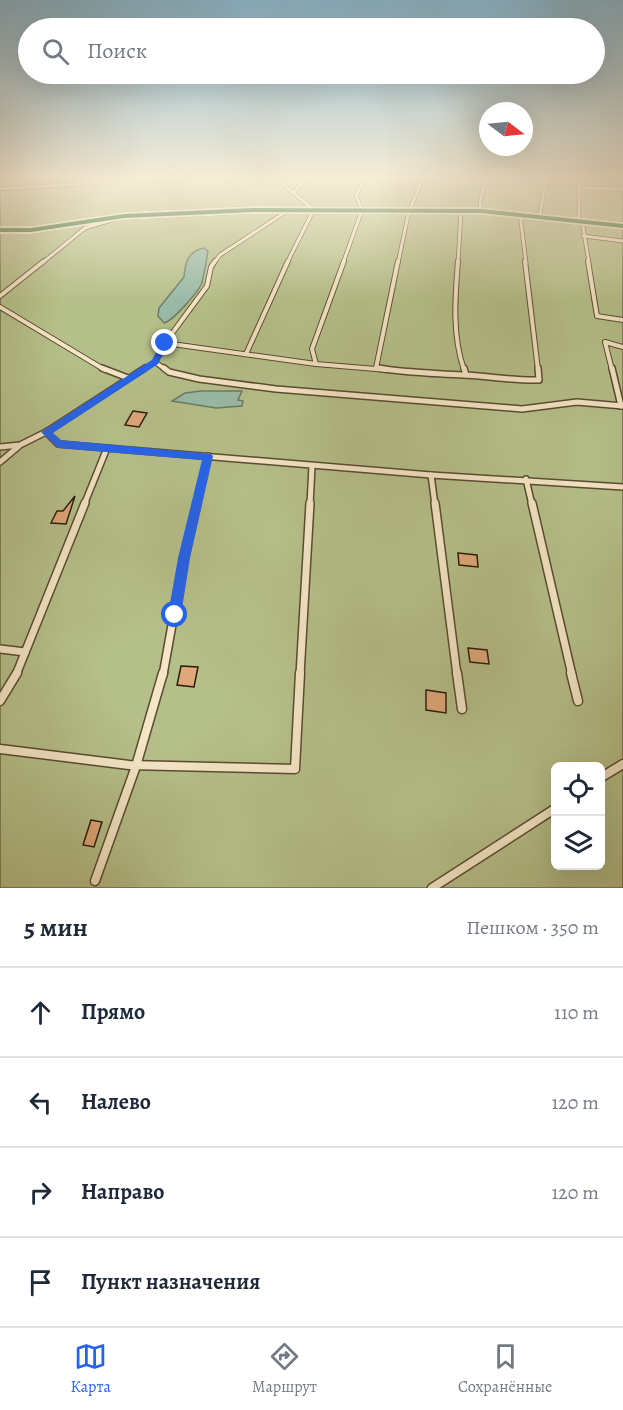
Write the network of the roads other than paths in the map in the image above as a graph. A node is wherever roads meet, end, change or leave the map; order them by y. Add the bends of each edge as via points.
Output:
1 (108, 218) edge
2 (116, 218) edge
3 (275, 218) edge
4 (309, 218) edge
5 (359, 218) edge
6 (407, 218) edge
7 (461, 218) edge
8 (521, 218) edge
9 (560, 218) edge
10 (580, 221) junction
11 (623, 226) edge
12 (0, 230) edge
13 (583, 236) junction
14 (623, 241) edge
15 (0, 296) edge
16 (0, 307) edge
17 (623, 320) edge
18 (165, 343) junction
19 (623, 347) edge
20 (246, 354) junction
21 (155, 362) junction
22 (316, 364) junction
23 (376, 368) junction
24 (466, 375) junction
25 (128, 378) junction
26 (622, 406) edge
27 (46, 432) junction
28 (20, 445) junction
29 (0, 447) edge
30 (107, 448) junction
31 (208, 456) junction
32 (0, 462) edge
33 (312, 466) junction
34 (431, 475) junction
35 (526, 479) junction
36 (622, 487) edge
37 (623, 494) edge
38 (0, 649) edge
39 (25, 652) junction
40 (0, 701) edge
41 (578, 701) dead end
42 (462, 709) dead end
43 (0, 749) edge
44 (623, 764) edge
45 (136, 766) junction
46 (605, 775) edge
47 (551, 811) edge
48 (95, 881) dead end
49 (432, 888) edge

1 - 12 street via 32,230
2 - 15 lane via 85,228
3 - 18 lane via 220,255 207,286
4 - 20 lane
5 - 22 lane via 312,349
6 - 23 lane
7 - 24 lane via 457,350
8 - 24 lane via 539,380 509,381
9 - 10 street
10 - 11 street
10 - 13 lane
13 - 14 lane
13 - 17 lane via 597,316
16 - 25 lane via 103,369
18 - 20 lane
18 - 21 lane
19 - 26 lane via 605,342
20 - 22 lane
21 - 25 lane
21 - 26 lane via 169,372 199,379 276,389 522,409 577,402
22 - 23 lane
23 - 24 lane
25 - 27 lane
27 - 28 lane
27 - 30 lane via 58,444
28 - 29 lane
28 - 32 lane
30 - 31 lane
30 - 39 lane
31 - 33 lane
31 - 45 lane via 184,558 165,668
33 - 34 lane
33 - 45 lane via 295,770
34 - 35 lane
34 - 42 lane
35 - 36 lane
35 - 41 lane
36 - 37 lane
38 - 39 lane
39 - 40 lane
43 - 45 lane
44 - 46 lane
45 - 48 lane
47 - 49 lane

